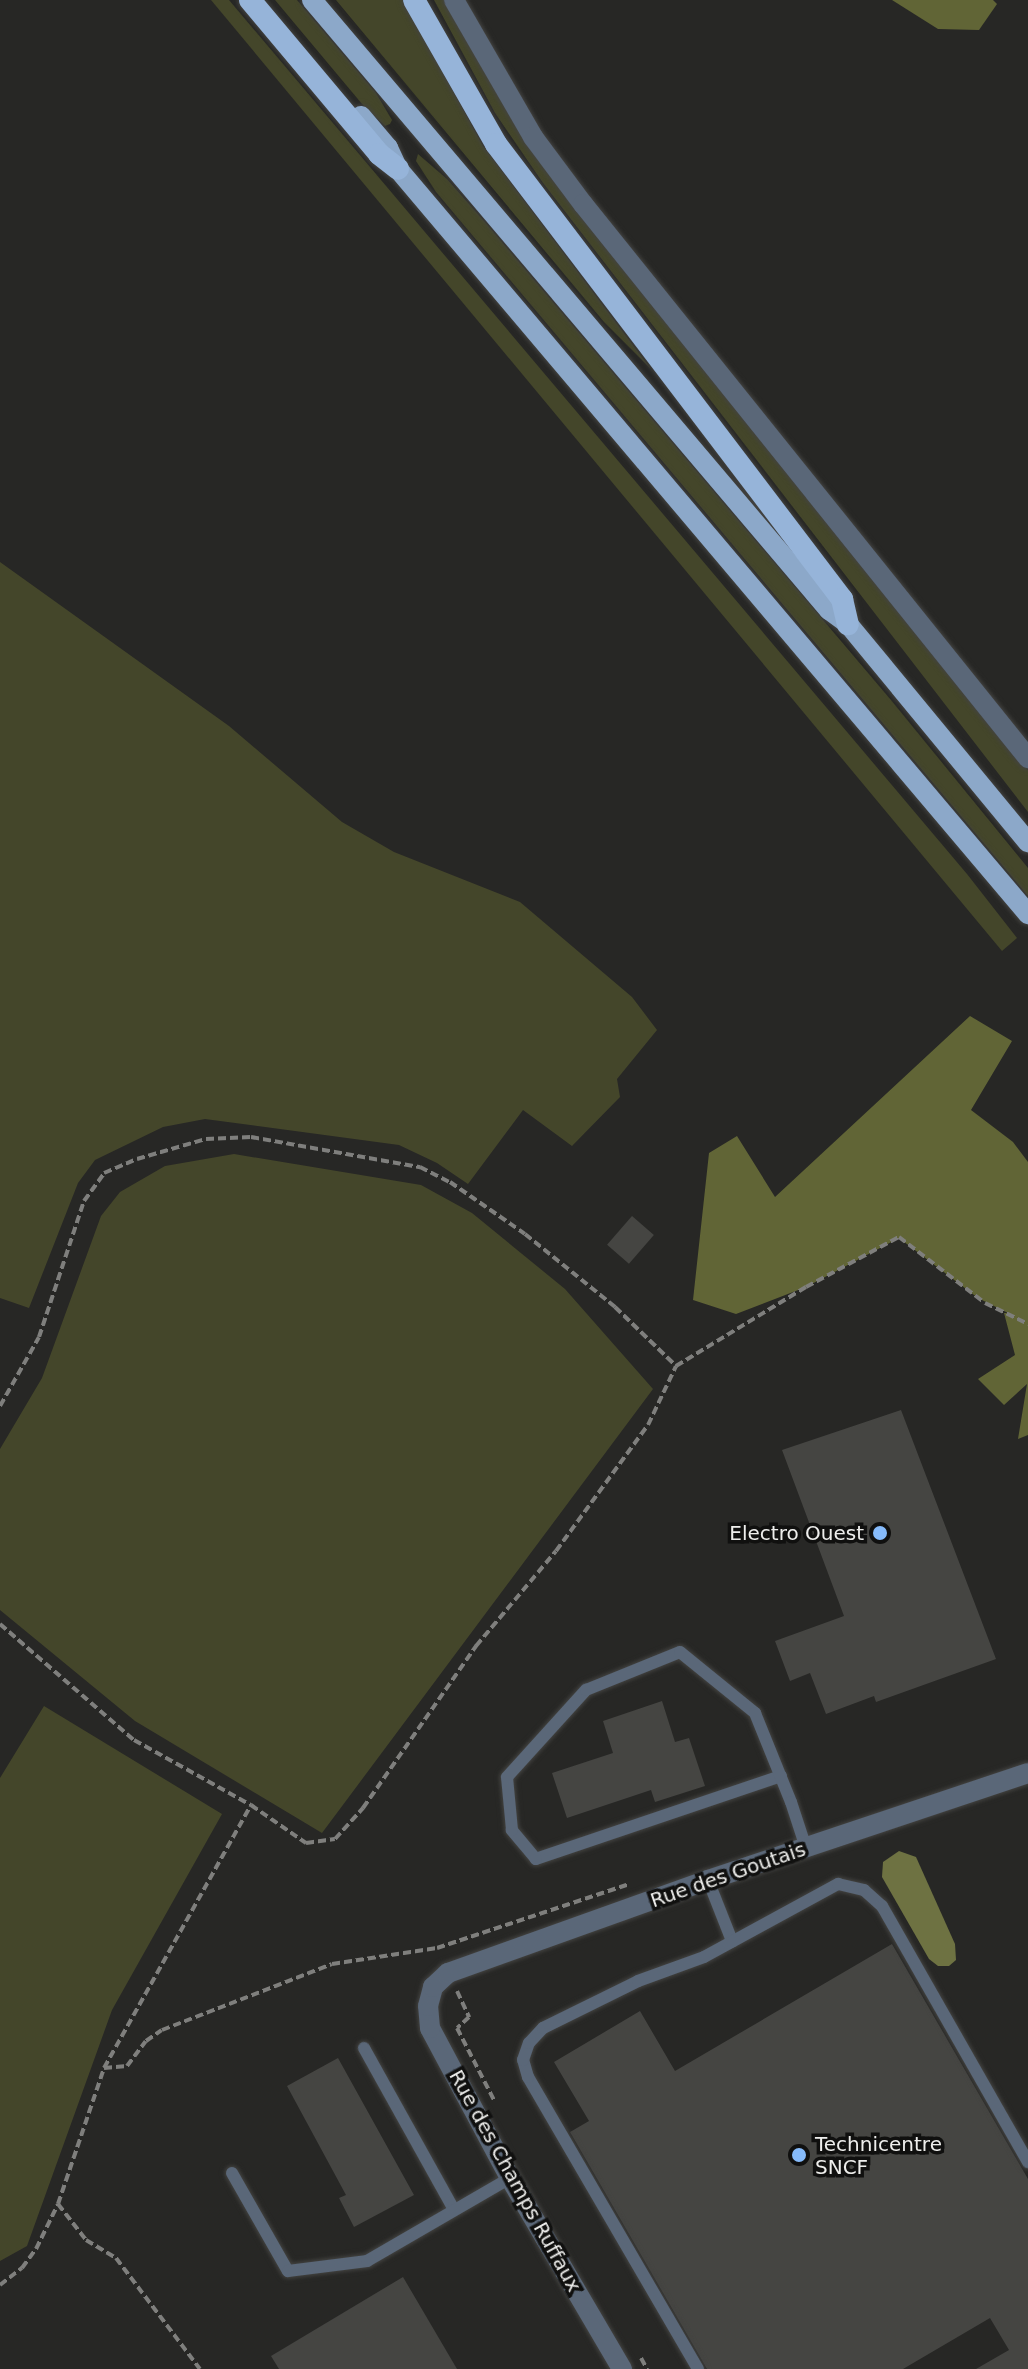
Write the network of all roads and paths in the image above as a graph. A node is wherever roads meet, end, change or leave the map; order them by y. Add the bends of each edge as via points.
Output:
1 (250, 0) edge
2 (265, 0) edge
3 (312, 0) edge
4 (414, 0) edge
5 (454, 0) edge
6 (398, 169) junction
7 (848, 624) junction
8 (1028, 758) edge
9 (1028, 842) edge
10 (1028, 914) edge
11 (1028, 1324) edge
12 (676, 1366) junction
13 (0, 1406) edge
14 (0, 1624) edge
15 (1028, 1773) edge
16 (781, 1776) junction
17 (251, 1805) junction
18 (806, 1848) junction
19 (708, 1880) junction
20 (640, 1881) dead end
21 (732, 1941) junction
22 (437, 1948) junction
23 (441, 1980) junction
24 (364, 2048) dead end
25 (104, 2068) junction
26 (499, 2111) dead end
27 (1028, 2162) edge
28 (232, 2173) dead end
29 (510, 2178) junction
30 (58, 2204) junction
31 (454, 2210) junction
32 (0, 2285) edge
33 (639, 2356) dead end
34 (200, 2369) edge
35 (622, 2369) edge
36 (647, 2369) edge
37 (698, 2369) edge

1 - 6 highway via 379,154
2 - 6 main road via 388,148
3 - 7 main road via 819,599
4 - 7 highway via 512,166 842,599
5 - 8 street via 533,137 583,204
6 - 10 main road
7 - 9 main road
11 - 12 path via 985,1303 899,1237
12 - 13 path via 615,1307 525,1234 420,1167 251,1137 206,1139 104,1173 84,1201 39,1337
12 - 17 path via 648,1425 335,1839 306,1843
14 - 17 path via 134,1740
15 - 18 street, Rue des Goutais
16 - 16 lane via 755,1713 680,1652 586,1690 507,1777 512,1830 536,1859
16 - 18 lane
17 - 25 path
18 - 19 street, Rue des Goutais
19 - 21 lane
19 - 23 street, Rue des Goutais
20 - 22 path
21 - 27 lane via 838,1884 864,1890 882,1906
21 - 37 lane via 543,2028 523,2060 528,2077
22 - 23 path
22 - 25 path via 332,1964 162,2030 127,2066
23 - 26 path via 469,2017 457,2028
23 - 29 street, Rue des Champs Ruffaux via 428,2006 430,2028
24 - 31 lane
25 - 30 path
28 - 31 lane via 288,2271 367,2261
29 - 31 lane
29 - 35 street, Rue des Champs Ruffaux
30 - 32 path via 36,2249
30 - 34 path via 86,2240 116,2258
33 - 36 path

